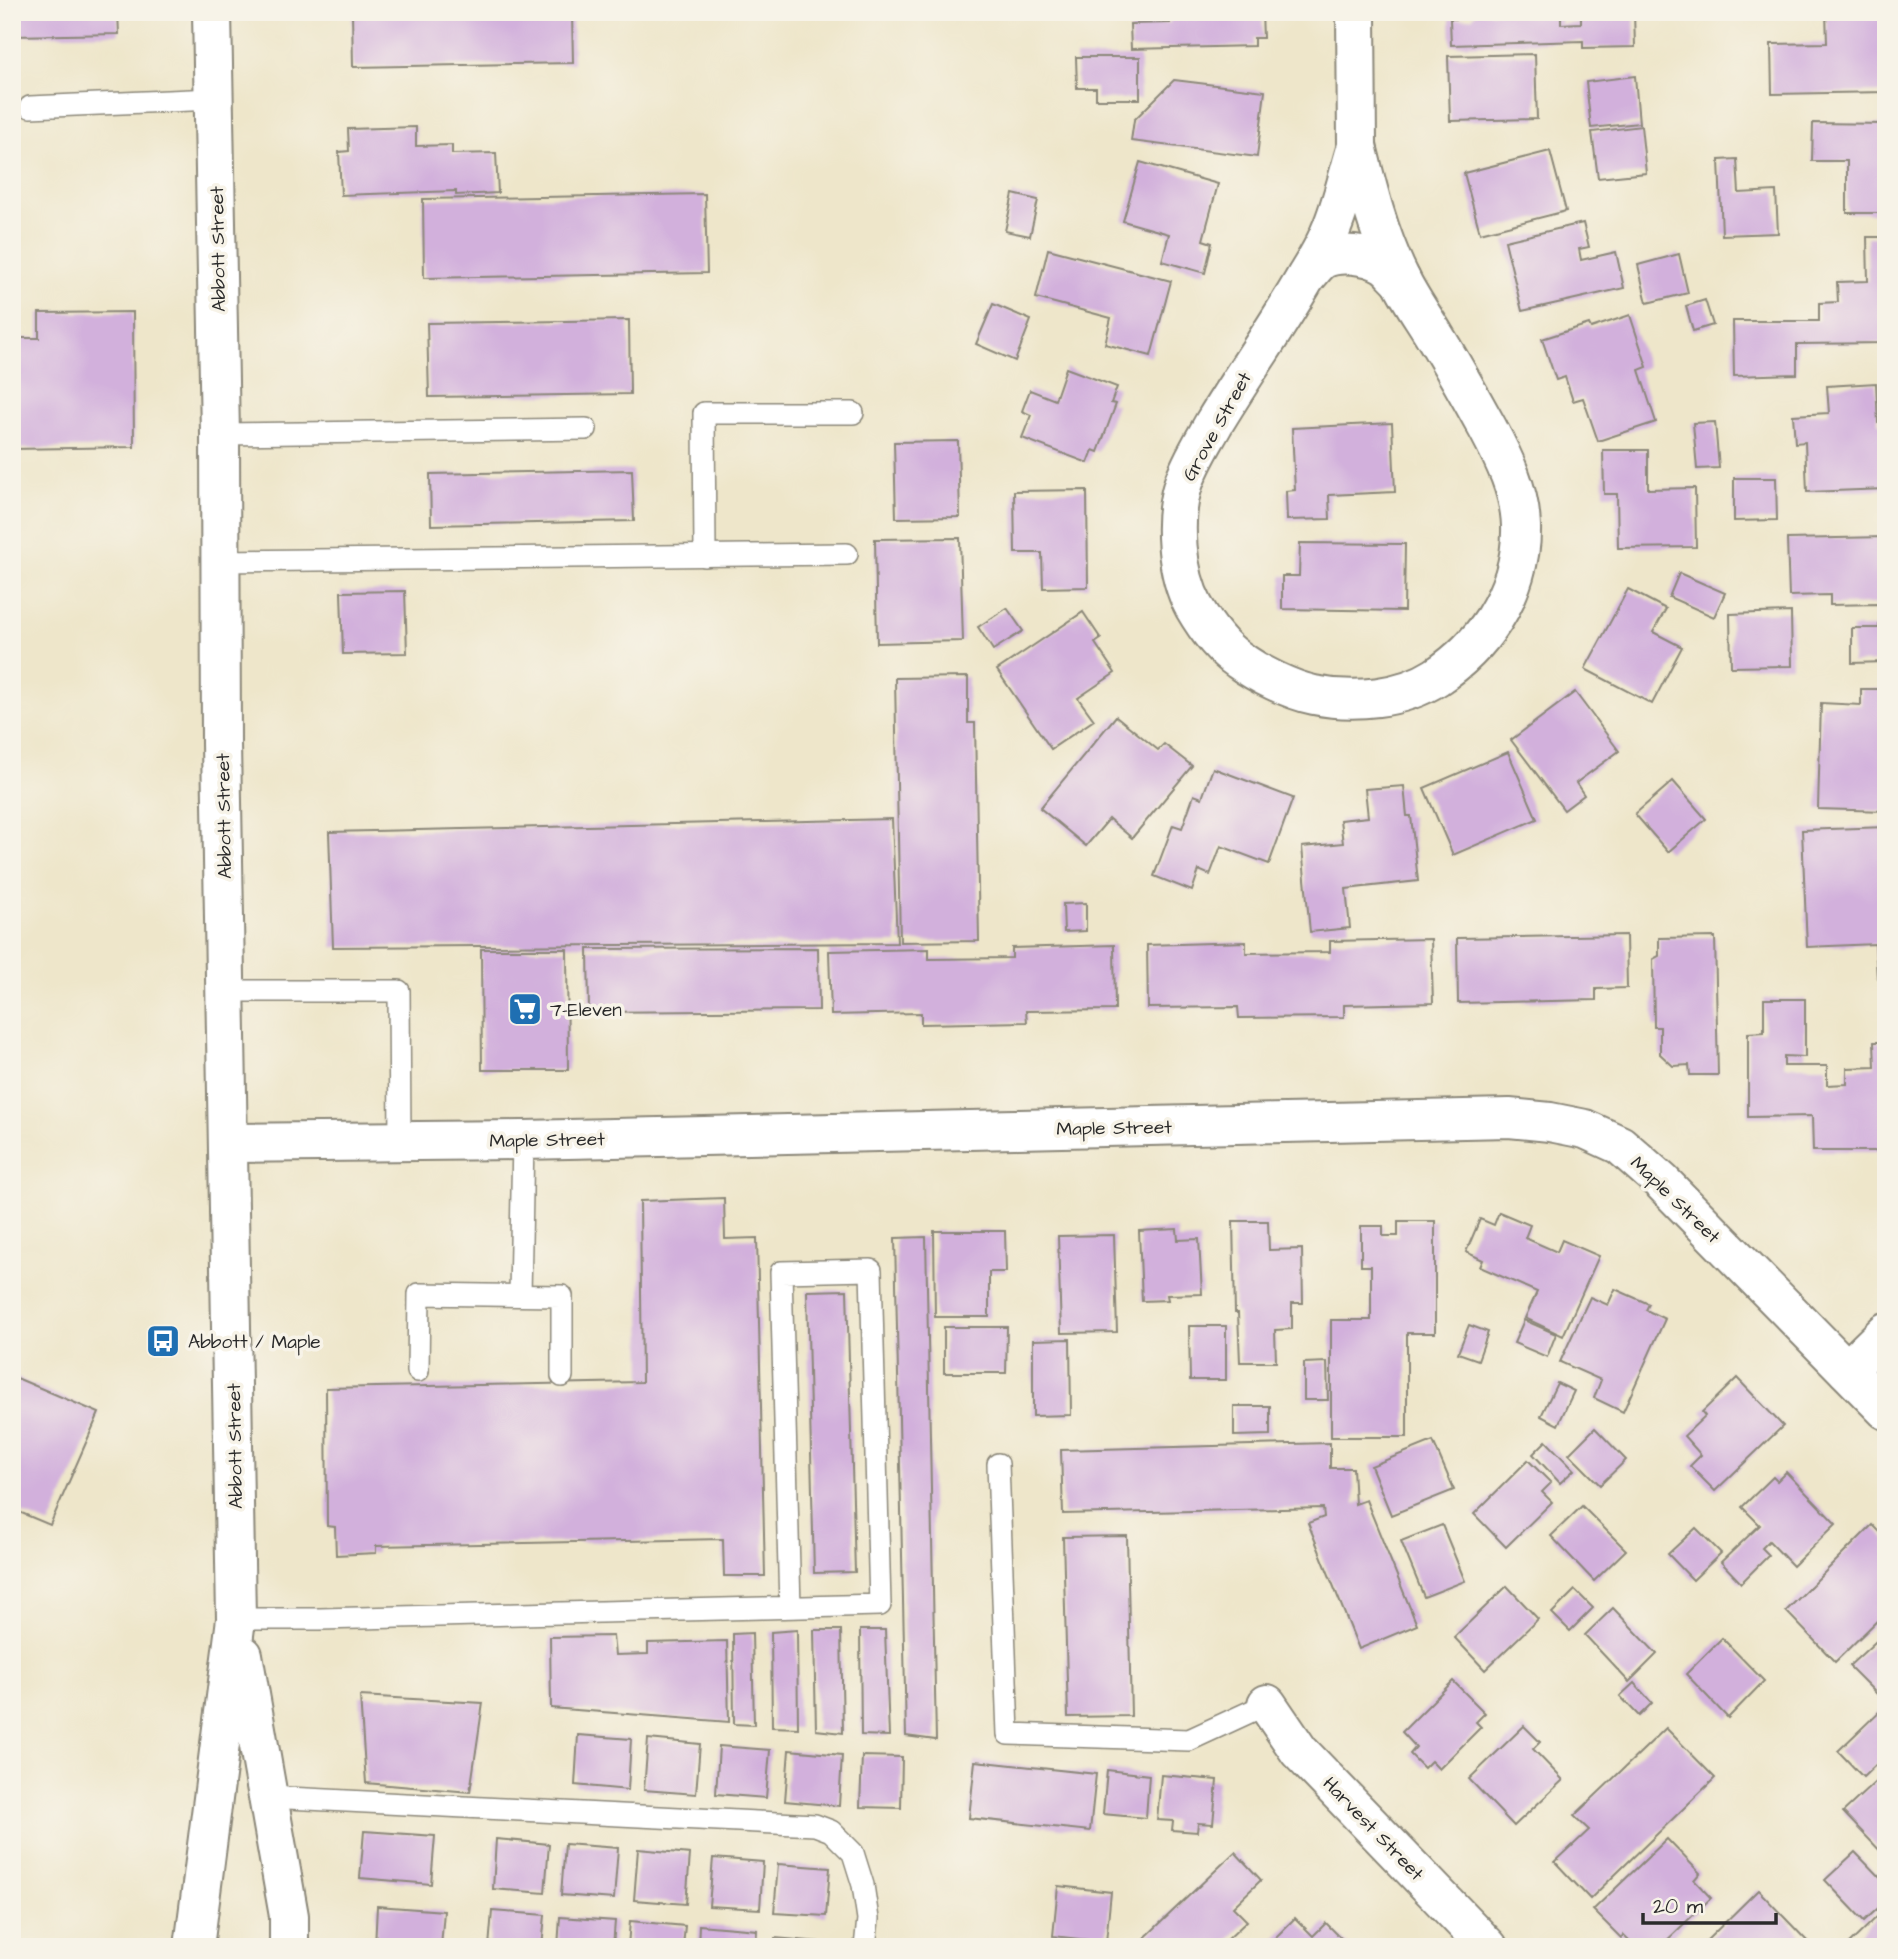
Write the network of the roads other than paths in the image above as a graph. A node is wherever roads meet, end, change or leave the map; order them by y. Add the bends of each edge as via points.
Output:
1 (212, 12) edge
2 (1356, 12) edge
3 (214, 99) junction
4 (30, 107) dead end
5 (1357, 146) junction
6 (1306, 277) junction
7 (1401, 280) junction
8 (853, 413) dead end
9 (586, 429) dead end
10 (220, 434) junction
11 (847, 554) dead end
12 (705, 556) junction
13 (220, 561) junction
14 (226, 991) junction
15 (523, 1140) junction
16 (400, 1141) junction
17 (229, 1143) junction
18 (520, 1295) junction
19 (1886, 1332) edge
20 (1847, 1370) junction
21 (418, 1371) dead end
22 (562, 1376) dead end
23 (1886, 1410) edge
24 (998, 1464) dead end
25 (790, 1607) junction
26 (236, 1619) junction
27 (1267, 1704) joint
28 (268, 1797) junction
29 (194, 1947) edge
30 (289, 1947) edge
31 (864, 1947) edge
32 (1488, 1947) edge

1 - 3 street, Abbott Street
2 - 5 street, Grove Street
3 - 4 lane
3 - 10 street, Abbott Street
5 - 6 street, Grove Street via 1330,232
5 - 7 street, Grove Street via 1380,232
6 - 7 street via 1321,260 1350,256 1384,264
6 - 7 street, Grove Street via 1197,452 1177,509 1176,536 1192,603 1209,631 1238,659 1275,681 1312,695 1352,699 1395,695 1433,679 1462,658 1501,607 1519,555 1519,503 1506,463
8 - 12 lane via 704,413
9 - 10 lane
10 - 13 street, Abbott Street
11 - 12 lane
12 - 13 lane
13 - 14 street, Abbott Street
14 - 16 lane via 399,991
14 - 17 street, Abbott Street
15 - 16 street, Maple Street
15 - 18 lane
15 - 20 street, Maple Street via 1509,1118 1550,1122 1585,1129 1620,1145
16 - 17 street, Maple Street
17 - 26 street, Abbott Street
18 - 21 lane via 419,1294
18 - 22 lane via 562,1296
19 - 20 street
20 - 23 street, Maple Street
24 - 27 lane via 1008,1734 1189,1740
25 - 25 lane via 781,1272 871,1270 880,1605
25 - 26 lane
26 - 28 street, Abbott Street
26 - 29 street, Abbott Street
27 - 32 street, Harvest Street via 1299,1751
28 - 30 street, Abbott Street via 289,1916
28 - 31 lane via 815,1825 831,1831 853,1853 868,1919

